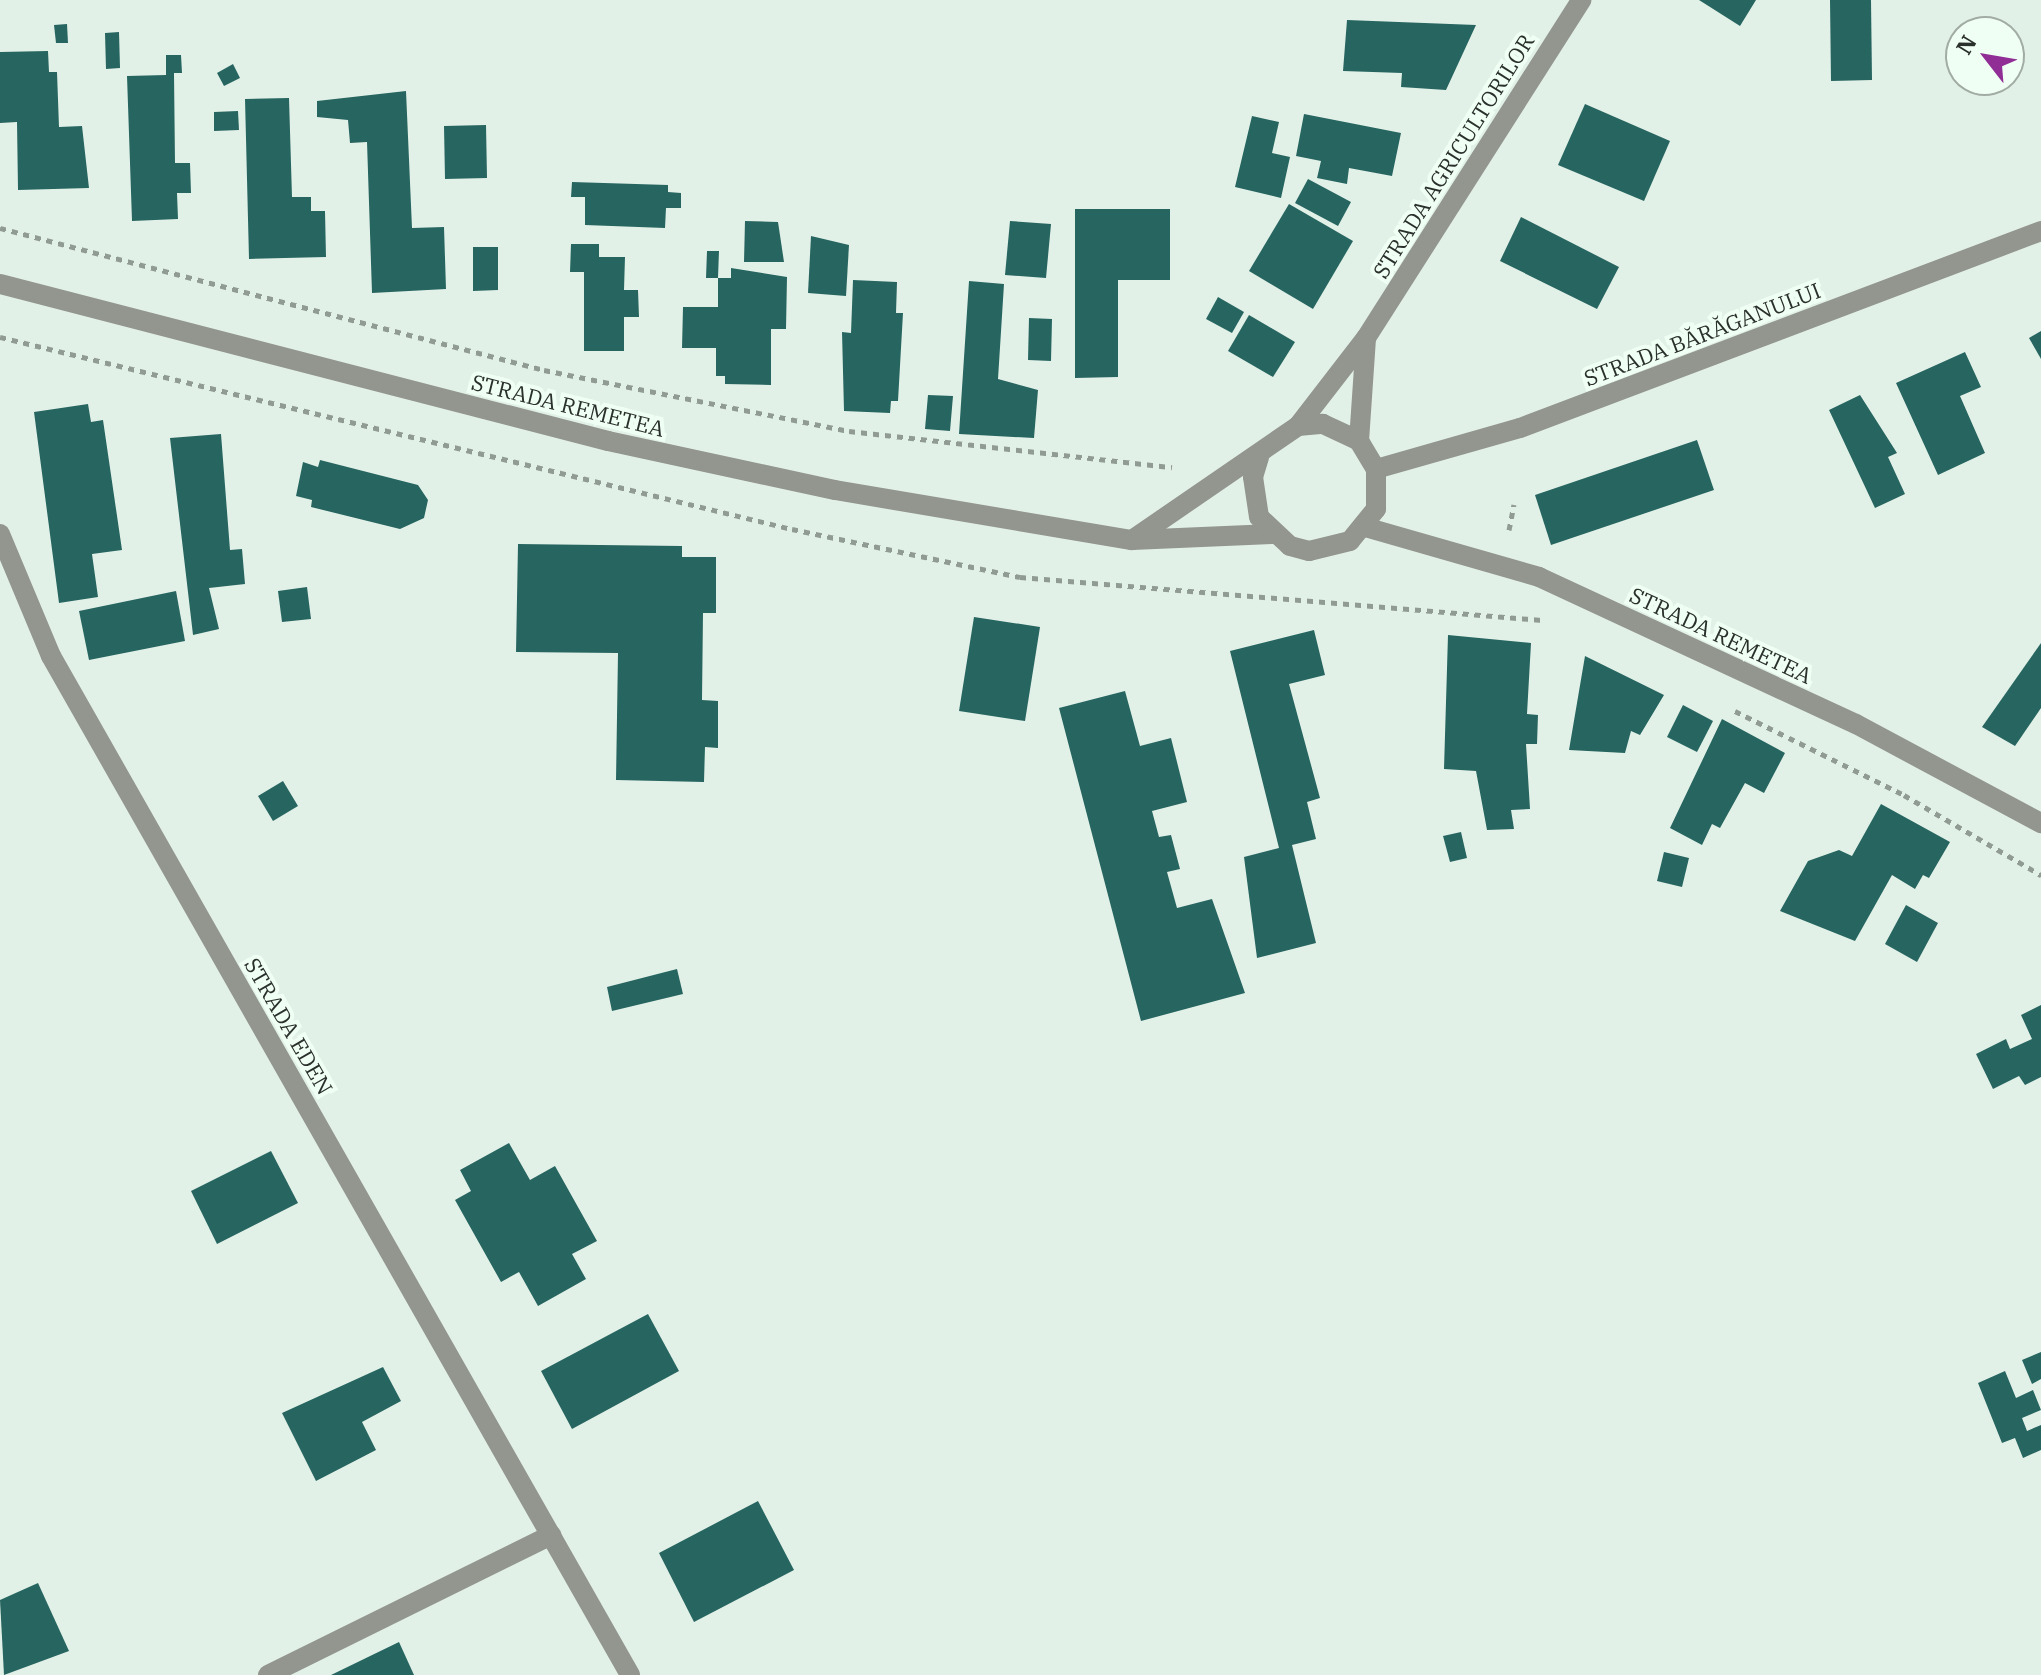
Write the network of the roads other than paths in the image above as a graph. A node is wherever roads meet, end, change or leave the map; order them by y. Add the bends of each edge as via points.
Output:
1 (1581, 0) edge
2 (2041, 231) edge
3 (0, 284) edge
4 (1366, 338) junction
5 (1298, 426) junction
6 (1359, 441) junction
7 (1259, 457) junction
8 (1376, 469) junction
9 (1365, 527) junction
10 (0, 534) edge
11 (1272, 534) junction
12 (1132, 540) junction
13 (2041, 823) edge
14 (551, 1535) junction
15 (268, 1675) edge
16 (630, 1675) edge

1 - 4 street, STRADA AGRICULTORILOR
2 - 8 street, STRADA BĂRĂGANULUI via 1520,428
3 - 12 street, STRADA REMETEA via 608,441 835,490
4 - 5 street, STRADA AGRICULTORILOR
4 - 6 street, STRADA AGRICULTORILOR
5 - 6 street via 1323,424
5 - 7 street
6 - 8 street
7 - 11 street via 1253,498
7 - 12 street
8 - 9 street via 1376,509
9 - 11 street via 1350,541 1309,551
9 - 13 street, STRADA REMETEA via 1539,577 1856,724
10 - 14 street, STRADA EDEN via 51,656
11 - 12 street, STRADA REMETEA
14 - 15 street
14 - 16 street, STRADA EDEN

